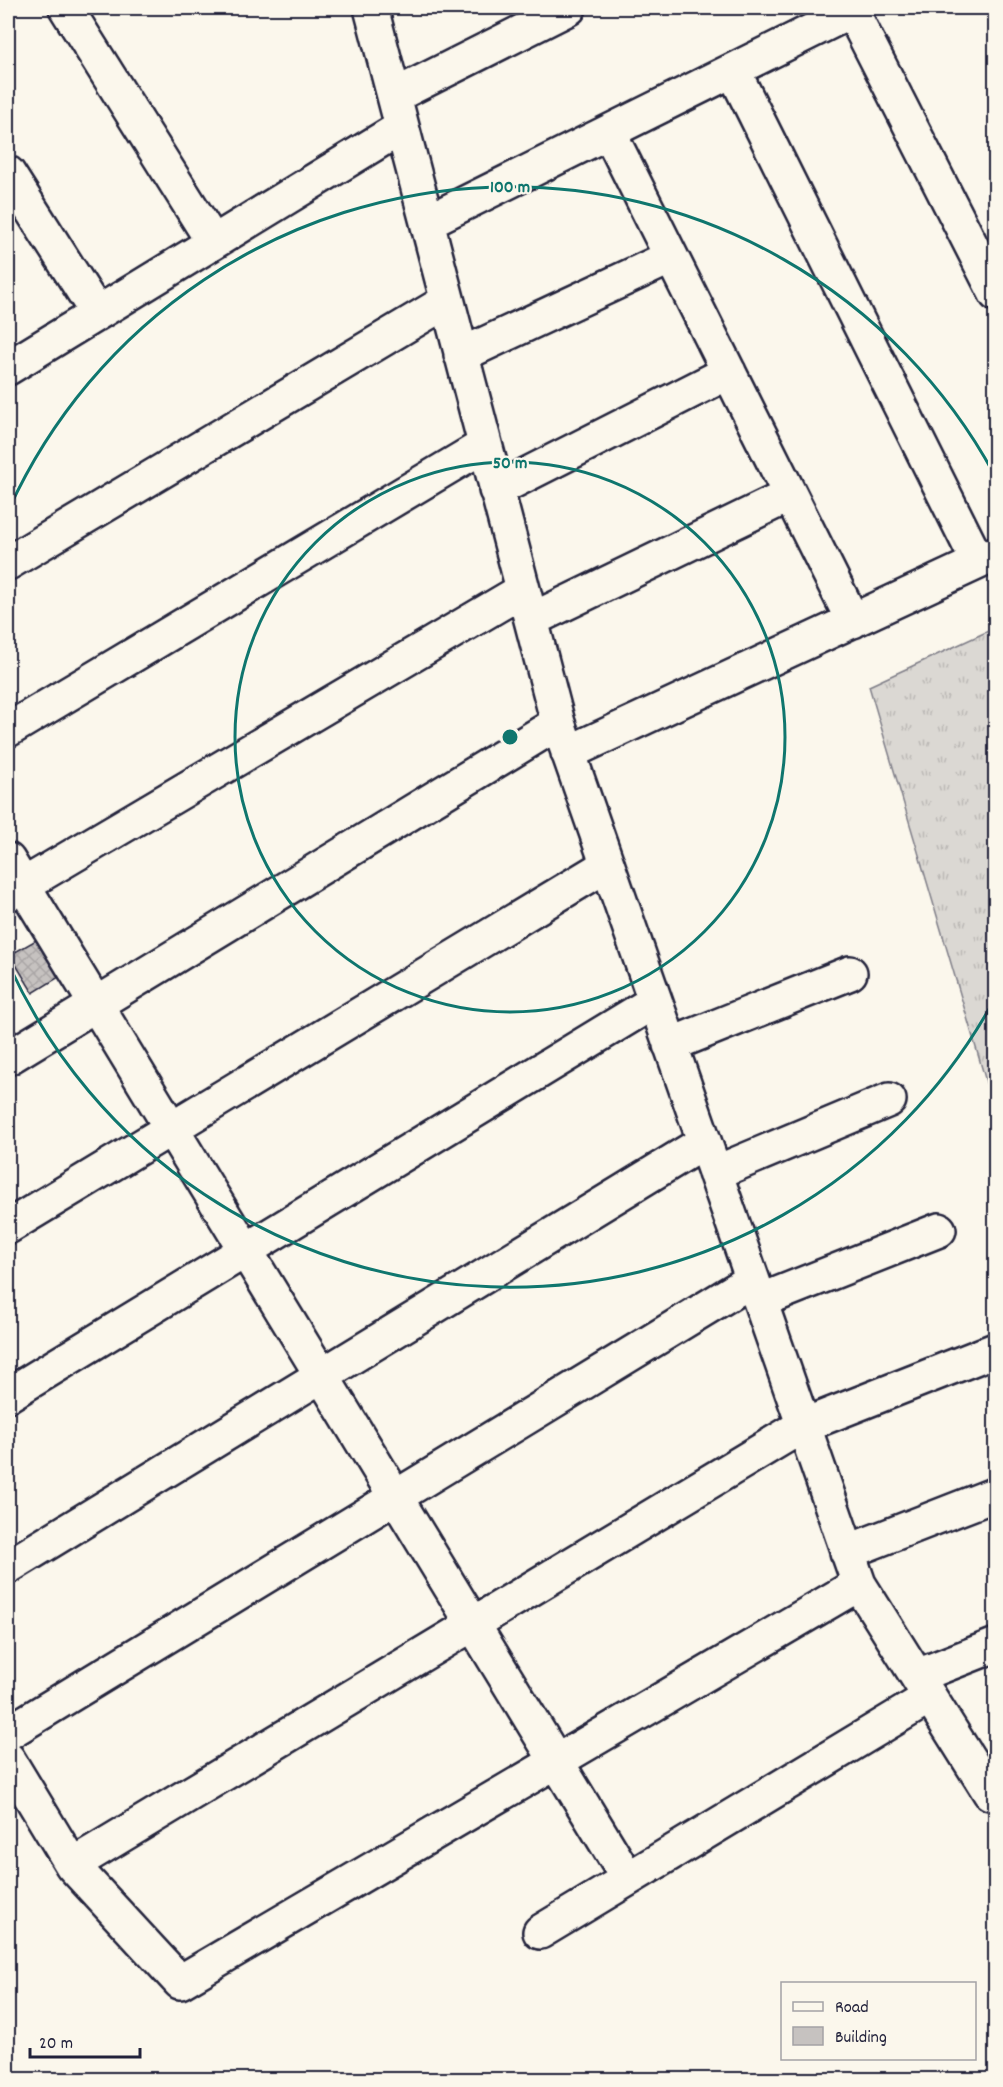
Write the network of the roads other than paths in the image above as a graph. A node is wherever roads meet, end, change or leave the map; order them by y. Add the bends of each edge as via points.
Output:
1 (66, 8) edge
2 (371, 8) edge
3 (569, 8) edge
4 (855, 9) edge
5 (733, 70) junction
6 (394, 96) junction
7 (402, 127) junction
8 (609, 132) junction
9 (8, 173) edge
10 (427, 222) junction
11 (213, 242) junction
12 (671, 257) junction
13 (996, 294) edge
14 (447, 301) junction
15 (97, 313) junction
16 (461, 355) junction
17 (8, 368) edge
18 (729, 372) junction
19 (485, 445) junction
20 (496, 490) junction
21 (790, 495) junction
22 (987, 558) edge
23 (8, 563) edge
24 (527, 605) junction
25 (853, 621) junction
26 (8, 730) edge
27 (563, 738) junction
28 (607, 865) junction
29 (13, 879) edge
30 (850, 973) dead end
31 (655, 1001) junction
32 (95, 1004) junction
33 (670, 1045) junction
34 (8, 1058) edge
35 (888, 1100) dead end
36 (171, 1129) junction
37 (704, 1142) junction
38 (715, 1173) junction
39 (8, 1227) edge
40 (939, 1230) dead end
41 (245, 1251) junction
42 (756, 1290) junction
43 (995, 1350) edge
44 (321, 1376) junction
45 (8, 1395) edge
46 (802, 1426) junction
47 (996, 1494) edge
48 (395, 1497) junction
49 (847, 1552) junction
50 (8, 1567) edge
51 (859, 1584) junction
52 (473, 1624) junction
53 (996, 1645) edge
54 (923, 1687) junction
55 (8, 1733) edge
56 (8, 1759) edge
57 (556, 1761) junction
58 (996, 1791) edge
59 (72, 1865) junction
60 (628, 1879) junction
61 (540, 1932) dead end

1 - 11 street
2 - 6 street
3 - 6 street
4 - 5 street
4 - 13 street
5 - 8 street
5 - 22 street
6 - 7 street
7 - 10 street
7 - 11 street
8 - 10 street
8 - 12 street
9 - 15 street
10 - 14 street
11 - 15 street
12 - 16 street
12 - 18 street
14 - 16 street
14 - 23 street
15 - 17 street
16 - 19 street
18 - 20 street
18 - 21 street
19 - 20 street
19 - 26 street
20 - 24 street
21 - 24 street
21 - 25 street
22 - 25 street
24 - 27 street
24 - 29 street
25 - 27 street
27 - 28 street
27 - 32 street
28 - 31 street
28 - 36 street
29 - 32 street
30 - 33 street
31 - 33 street
31 - 41 street
32 - 34 street
32 - 36 street
33 - 37 street
35 - 38 street
36 - 39 street
36 - 41 street
37 - 38 street
37 - 44 street
38 - 42 street
40 - 42 street
41 - 44 street
41 - 45 street
42 - 46 street
42 - 48 street
43 - 46 street
44 - 48 street
44 - 50 street
46 - 49 street
46 - 52 street
47 - 49 street
48 - 52 street
48 - 55 street
49 - 51 street
51 - 54 street
51 - 57 street
52 - 57 street
52 - 59 street
53 - 54 street
54 - 58 street via 990,1793
54 - 60 street
56 - 59 street
57 - 59 street via 180,1982
57 - 60 street
60 - 61 street

